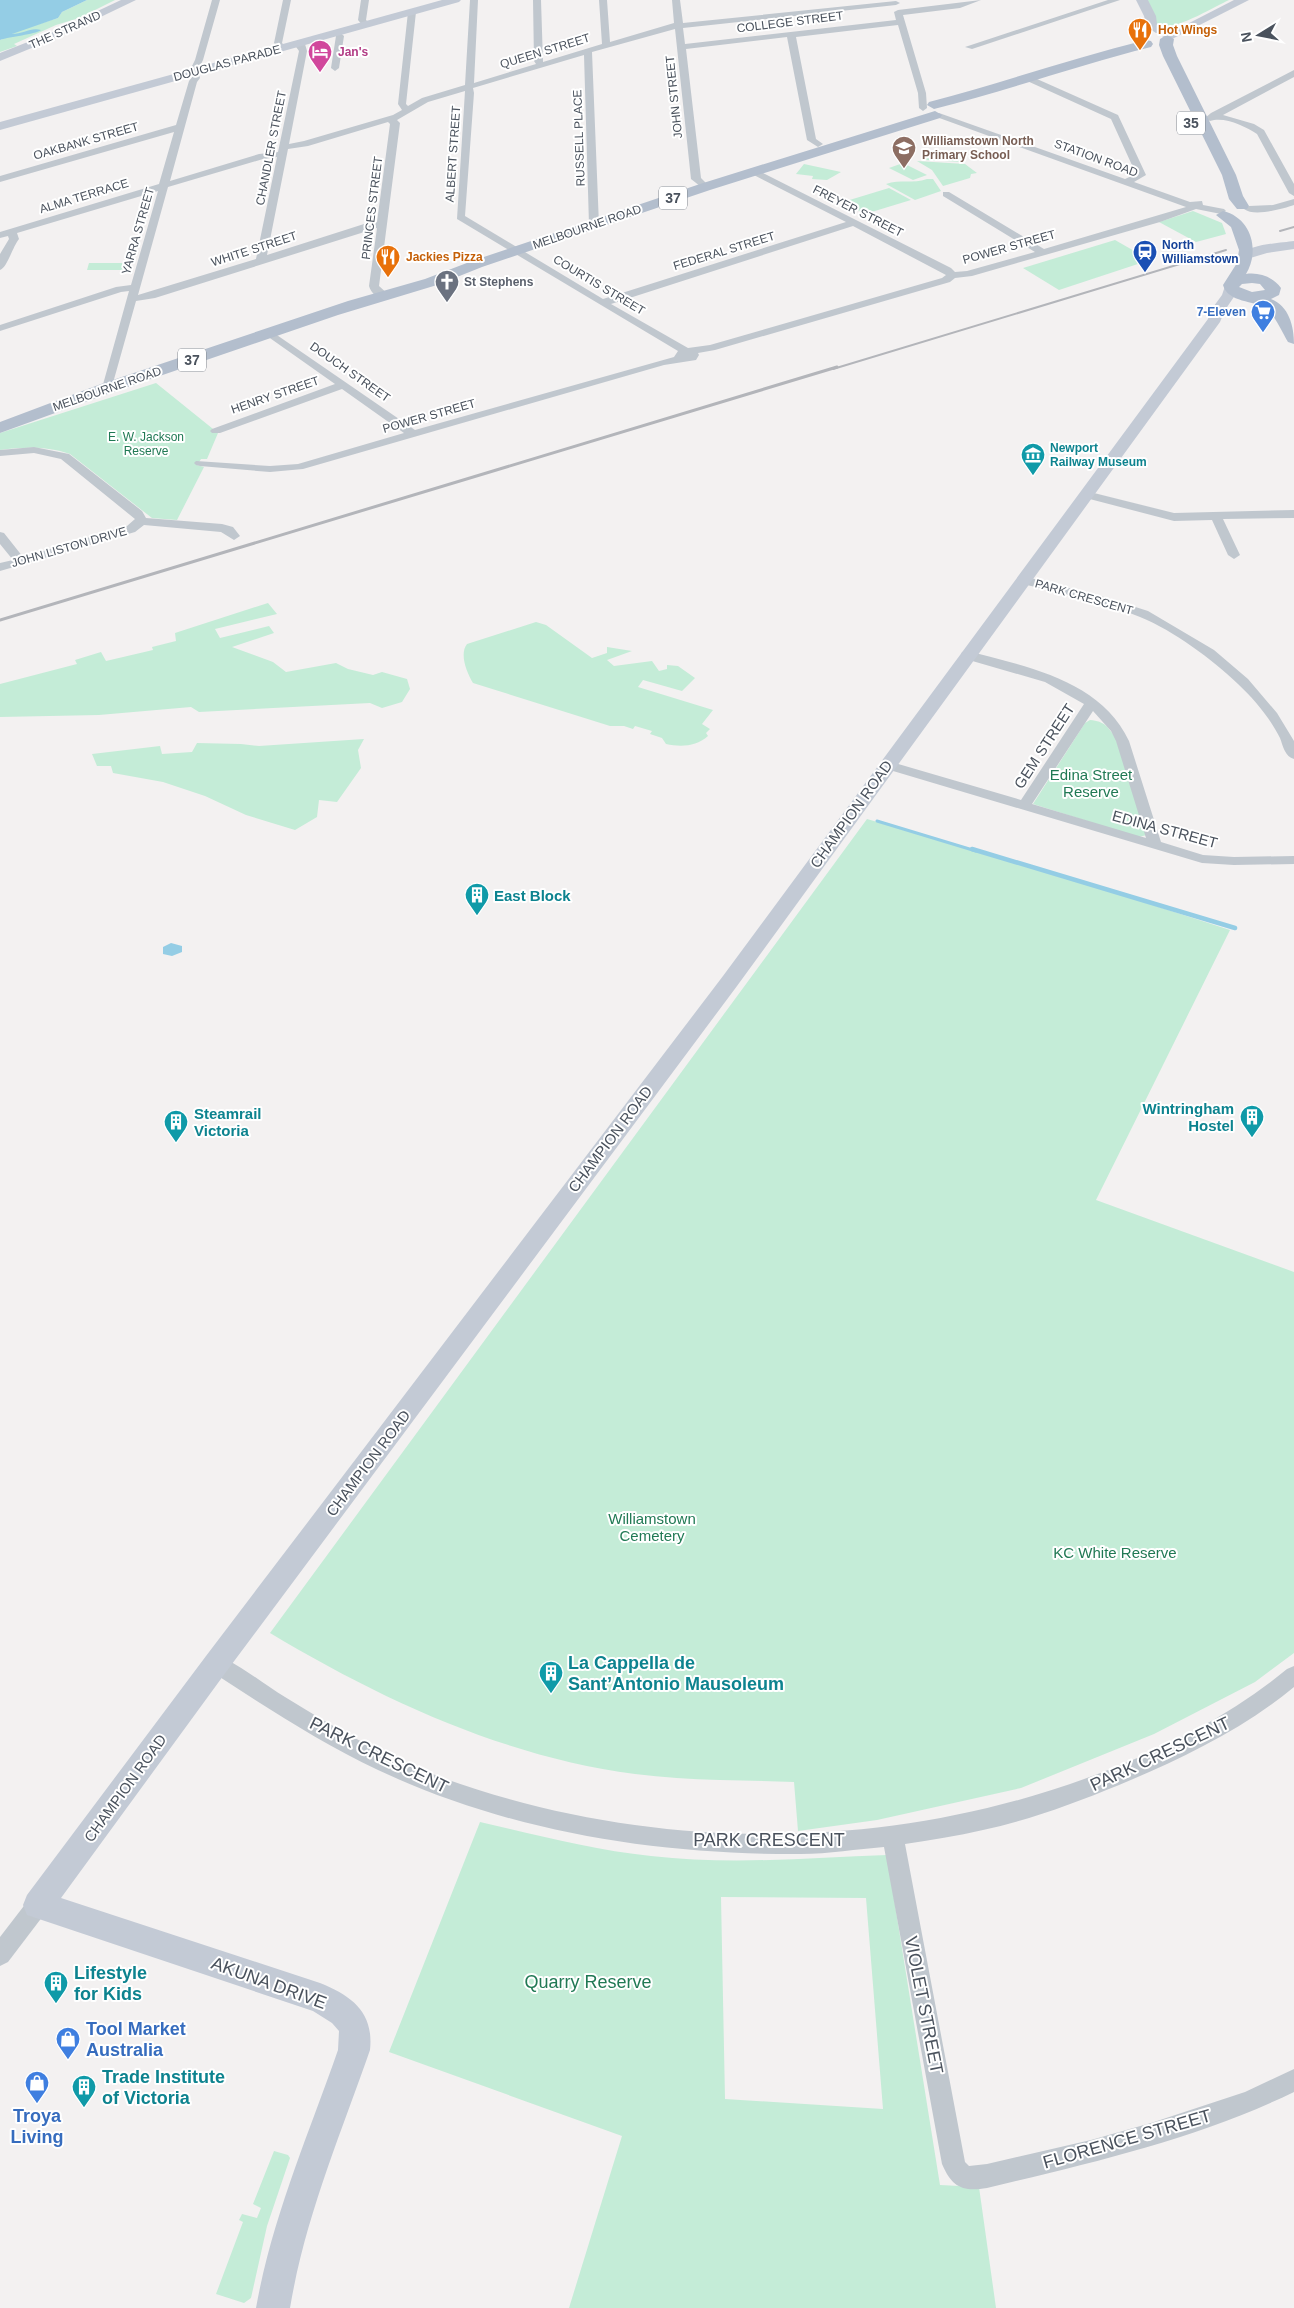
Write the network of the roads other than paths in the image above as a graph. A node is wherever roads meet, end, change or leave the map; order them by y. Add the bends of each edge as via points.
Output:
1 (130, 0) edge
2 (216, 0) edge
3 (287, 0) edge
4 (365, 0) edge
5 (455, 0) edge
6 (474, 0) edge
7 (537, 0) edge
8 (602, 0) edge
9 (677, 0) edge
10 (976, 0) edge
11 (1116, 0) edge
12 (1130, 0) edge
13 (1142, 0) edge
14 (1243, 0) edge
15 (895, 1) edge
16 (437, 2) edge
17 (412, 12) junction
18 (900, 17) junction
19 (366, 24) junction
20 (680, 26) junction
21 (337, 33) junction
22 (791, 34) junction
23 (1164, 34) junction
24 (1145, 40) junction
25 (298, 44) junction
26 (609, 45) junction
27 (681, 47) junction
28 (969, 47) dead end
29 (283, 48) junction
30 (588, 51) junction
31 (0, 57) edge
32 (541, 65) junction
33 (335, 68) dead end
34 (193, 72) junction
35 (1294, 74) edge
36 (1028, 78) junction
37 (469, 88) junction
38 (403, 100) junction
39 (418, 103) junction
40 (935, 110) junction
41 (407, 111) junction
42 (1202, 118) junction
43 (390, 119) junction
44 (0, 126) edge
45 (180, 127) junction
46 (823, 146) junction
47 (283, 150) junction
48 (753, 171) junction
49 (0, 178) edge
50 (1130, 181) junction
51 (164, 185) junction
52 (705, 187) junction
53 (1294, 193) edge
54 (946, 194) dead end
55 (1294, 202) edge
56 (1197, 205) junction
57 (1223, 210) junction
58 (1248, 211) junction
59 (853, 223) junction
60 (383, 224) junction
61 (594, 225) junction
62 (4, 232) edge
63 (1294, 247) edge
64 (516, 252) junction
65 (1042, 252) junction
66 (1263, 254) junction
67 (1247, 255) junction
68 (261, 260) junction
69 (0, 268) edge
70 (952, 275) junction
71 (1231, 285) junction
72 (1272, 286) junction
73 (135, 288) junction
74 (382, 295) junction
75 (1250, 297) junction
76 (132, 299) junction
77 (602, 303) junction
78 (1215, 319) junction
79 (1294, 320) edge
80 (0, 328) edge
81 (271, 334) junction
82 (1294, 339) edge
83 (667, 342) joint
84 (685, 354) junction
85 (662, 362) joint
86 (344, 385) junction
87 (107, 388) junction
88 (45, 410) junction
89 (0, 422) edge
90 (0, 428) edge
91 (216, 431) dead end
92 (413, 434) junction
93 (0, 453) edge
94 (200, 463) dead end
95 (1086, 495) junction
96 (1294, 514) edge
97 (1216, 516) junction
98 (141, 521) junction
99 (0, 536) edge
100 (234, 536) dead end
101 (1234, 555) dead end
102 (20, 561) junction
103 (0, 567) edge
104 (1023, 580) junction
105 (967, 655) junction
106 (1091, 703) junction
107 (1290, 736) edge
108 (1294, 755) edge
109 (888, 765) junction
110 (1024, 806) junction
111 (1155, 845) junction
112 (1294, 860) edge
113 (216, 1664) junction
114 (1294, 1675) edge
115 (893, 1838) junction
116 (38, 1905) junction
117 (0, 1956) edge
118 (1294, 2080) edge
119 (957, 2171) joint
120 (273, 2308) edge

1 - 31 street, THE STRAND
2 - 34 street, YARRA STREET
3 - 29 street via 278,43
4 - 19 street via 362,21
5 - 16 street, DOUGLAS PARADE
6 - 37 street, ALBERT STREET
7 - 32 street via 538,61
8 - 26 street via 605,42
9 - 20 street, JOHN STREET
10 - 18 street, COLLEGE STREET
11 - 28 street
12 - 24 street, 35
13 - 23 street, 35 via 1151,25
14 - 23 street via 1199,22
15 - 18 street
15 - 20 street, QUEEN STREET
16 - 17 street, DOUGLAS PARADE
17 - 19 street, DOUGLAS PARADE
17 - 38 street
18 - 22 street, COLLEGE STREET
18 - 40 street via 922,93
19 - 21 street, DOUGLAS PARADE
20 - 26 street, QUEEN STREET
20 - 27 street, JOHN STREET
21 - 25 street, DOUGLAS PARADE
21 - 33 street via 340,36
22 - 27 street, COLLEGE STREET
22 - 46 street via 812,140
23 - 24 main road, MELBOURNE ROAD via 1159,44
23 - 42 main road, 35 via 1170,56
24 - 36 main road, MELBOURNE ROAD / 37
24 - 42 main road, 35 via 1158,52
25 - 29 street, DOUGLAS PARADE
25 - 47 street, CHANDLER STREET via 302,51
26 - 30 street, QUEEN STREET
27 - 52 street, JOHN STREET via 696,179
29 - 34 street, DOUGLAS PARADE
30 - 32 street, QUEEN STREET
30 - 61 street, RUSSELL PLACE
32 - 37 street, QUEEN STREET
34 - 44 street, DOUGLAS PARADE
34 - 45 street, YARRA STREET
35 - 42 street
36 - 40 main road, MELBOURNE ROAD / 37
36 - 50 street via 1115,117 1140,173 1140,177
37 - 39 street, QUEEN STREET
37 - 64 street, ALBERT STREET via 460,217
38 - 39 street
38 - 41 street via 402,105
39 - 41 street, ALMA TERRACE
40 - 46 main road, MELBOURNE ROAD / 37
40 - 50 street, STATION ROAD
41 - 43 street, ALMA TERRACE
42 - 53 street via 1251,126 1261,132
42 - 57 main road, 35 via 1225,193
42 - 58 main road, 35 via 1232,183 1236,200
43 - 47 street, ALMA TERRACE
43 - 60 street, PRINCES STREET via 395,124
45 - 49 street, OAKBANK STREET
45 - 51 street, YARRA STREET
46 - 48 main road, MELBOURNE ROAD / 37
47 - 51 street, ALMA TERRACE
47 - 68 street, CHANDLER STREET
48 - 52 main road, MELBOURNE ROAD / 37
48 - 59 street, FREYER STREET
50 - 56 street, STATION ROAD
51 - 62 street, ALMA TERRACE
51 - 73 street, YARRA STREET
52 - 61 main road, MELBOURNE ROAD / 37
54 - 65 street
55 - 58 street via 1264,214
56 - 57 street, STATION ROAD
56 - 65 street, POWER STREET via 1157,220
57 - 58 main road via 1238,218
57 - 67 main road via 1238,225
58 - 66 main road, 35
59 - 70 street, FREYER STREET
59 - 77 street, FEDERAL STREET
60 - 68 street, WHITE STREET via 367,226
60 - 74 street, PRINCES STREET via 374,286
61 - 64 main road, MELBOURNE ROAD / 37
62 - 69 street via 8,247
63 - 66 street
64 - 74 main road, MELBOURNE ROAD / 37
64 - 77 street, COURTIS STREET
65 - 70 street, POWER STREET via 968,274
66 - 67 street
66 - 72 main road, 35 via 1262,275
67 - 71 main road
68 - 76 street, WHITE STREET
70 - 84 street, POWER STREET via 946,280
71 - 72 main road via 1249,278
71 - 75 main road via 1238,293
71 - 78 street, CHAMPION ROAD via 1230,297 1216,311
72 - 75 main road via 1270,294
72 - 79 main road, 35
73 - 76 street, YARRA STREET
73 - 80 street via 120,289
74 - 81 main road, MELBOURNE ROAD / 37
75 - 78 street, CHAMPION ROAD via 1237,302
75 - 82 main road via 1272,305
76 - 87 street, YARRA STREET
77 - 83 street, COURTIS STREET
78 - 95 street, CHAMPION ROAD
81 - 86 street, DOUCH STREET
81 - 87 main road, MELBOURNE ROAD / 37
83 - 84 street, COURTIS STREET
84 - 85 street, POWER STREET
85 - 92 street, POWER STREET
86 - 91 street, HENRY STREET
86 - 92 street, DOUCH STREET
87 - 88 main road, MELBOURNE ROAD / 37
88 - 89 main road, MELBOURNE ROAD / 37
88 - 90 main road, MELBOURNE ROAD / 37
92 - 94 street, POWER STREET via 293,468
93 - 98 street, JOHN LISTON DRIVE via 25,450 65,456 138,514
95 - 97 street via 1174,517
95 - 104 street, CHAMPION ROAD
96 - 97 street
97 - 101 street
98 - 100 street via 222,528
98 - 102 street, JOHN LISTON DRIVE via 131,529
99 - 102 street
102 - 103 street, JOHN LISTON DRIVE
104 - 105 street, CHAMPION ROAD
104 - 107 street, PARK CRESCENT via 1097,598 1146,615 1195,642 1232,670
105 - 106 street via 1032,673
105 - 109 street, CHAMPION ROAD
106 - 110 street, GEM STREET
106 - 111 street via 1116,729 1124,745
107 - 108 street, PARK CRESCENT
109 - 110 street, EDINA STREET
109 - 113 street, CHAMPION ROAD via 730,981
110 - 111 street, EDINA STREET
111 - 112 street, EDINA STREET via 1211,860
113 - 115 street, PARK CRESCENT via 337,1739 442,1787 559,1821 642,1837 739,1844
113 - 116 street, CHAMPION ROAD
114 - 115 street, PARK CRESCENT via 1249,1710 1198,1740 1123,1775 1019,1811
115 - 119 street, VIOLET STREET
116 - 117 street, CHAMPION ROAD
116 - 120 street, AKUNA DRIVE via 320,1998 353,2022 354,2050 297,2209 283,2254
118 - 119 street, FLORENCE STREET via 1249,2102 1091,2152 976,2178 964,2177

